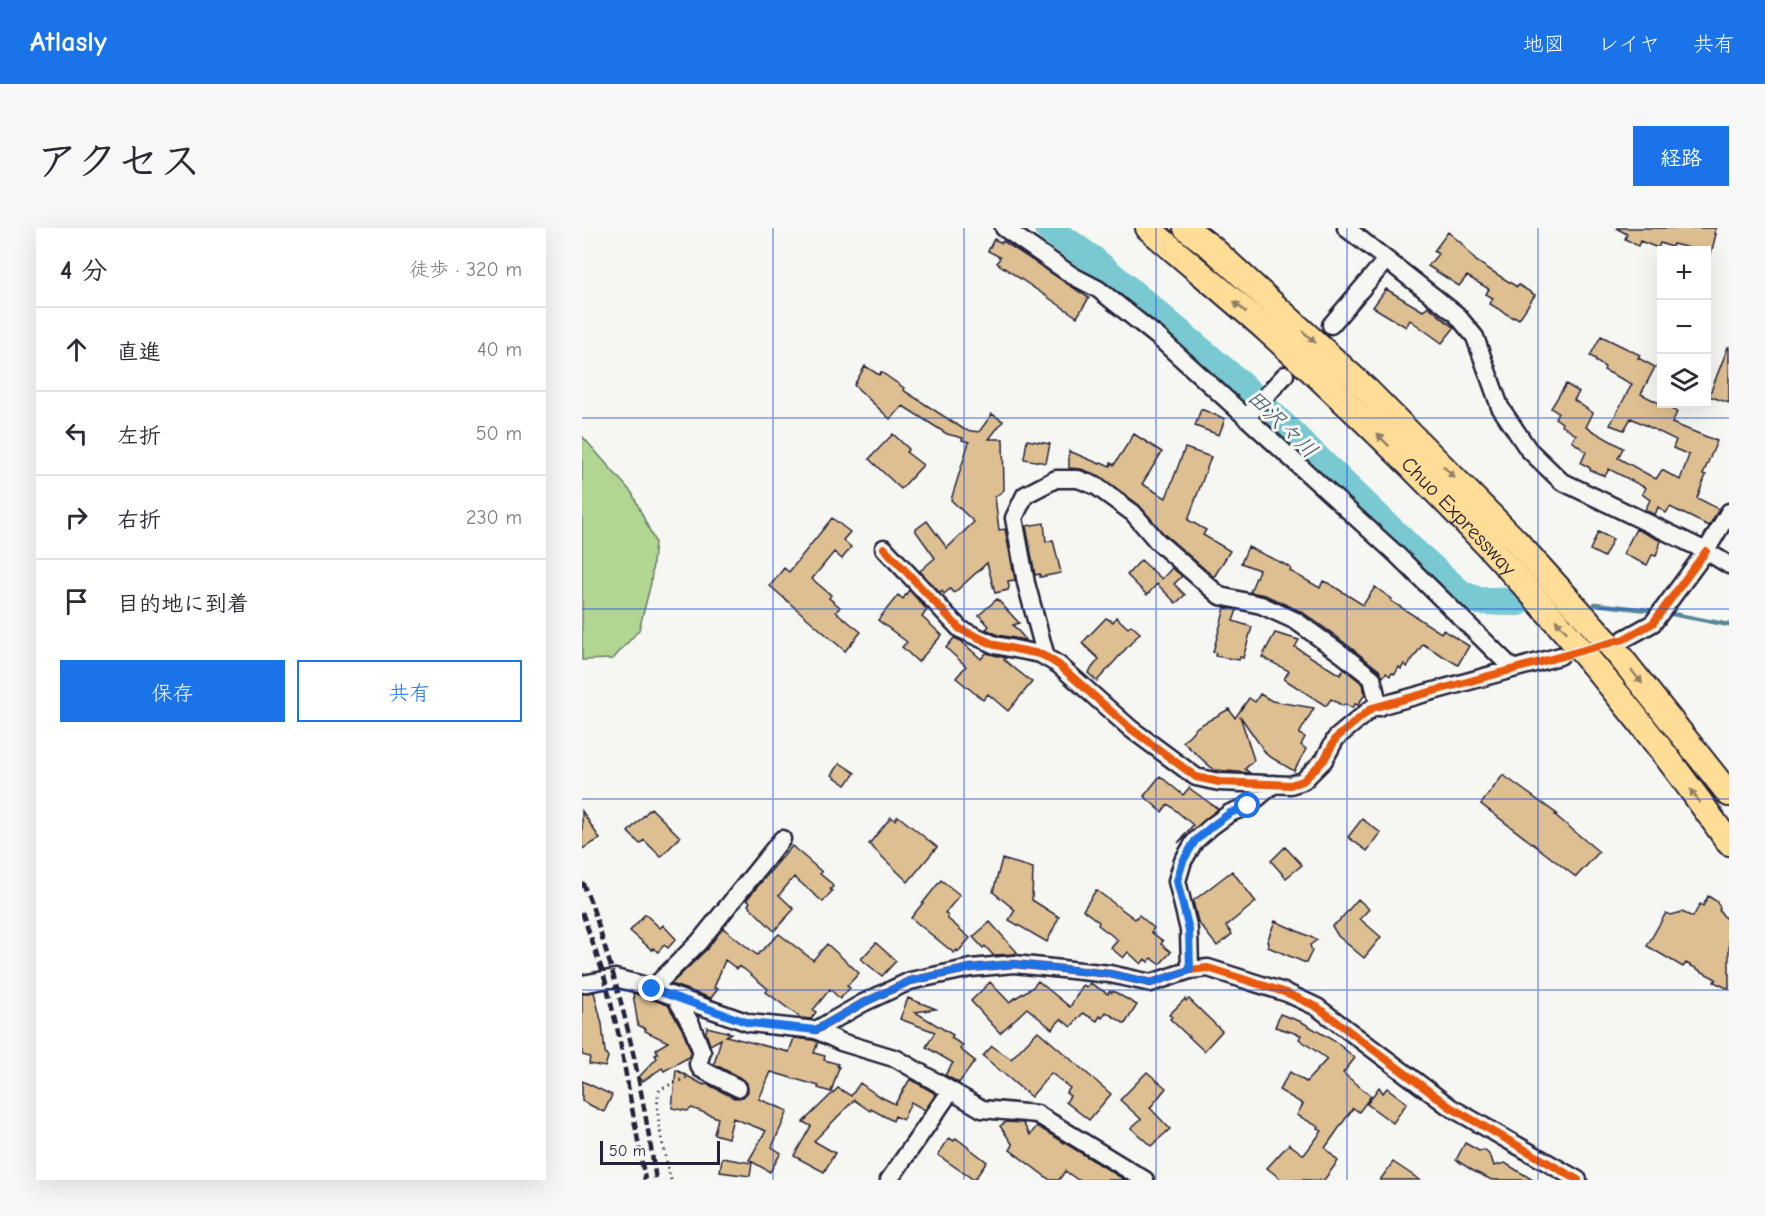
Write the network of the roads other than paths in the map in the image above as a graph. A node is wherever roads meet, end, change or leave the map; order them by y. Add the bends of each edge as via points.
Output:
1 (1004, 228) edge
2 (1148, 228) edge
3 (1186, 228) edge
4 (1346, 228) edge
5 (1386, 260) junction
6 (1331, 325) dead end
7 (1285, 375) dead end
8 (1246, 418) junction
9 (1729, 512) edge
10 (884, 548) dead end
11 (1706, 551) junction
12 (1729, 565) edge
13 (1624, 639) dead end
14 (1560, 656) dead end
15 (1046, 657) junction
16 (1513, 669) junction
17 (1380, 706) junction
18 (1274, 784) junction
19 (1729, 794) edge
20 (782, 839) dead end
21 (1729, 843) edge
22 (1190, 970) junction
23 (582, 984) edge
24 (652, 989) junction
25 (676, 998) junction
26 (816, 1030) junction
27 (738, 1088) dead end
28 (950, 1092) junction
29 (889, 1180) edge
30 (1145, 1180) edge
31 (1578, 1180) edge

1 - 8 street via 1098,290 1158,337
21 -> 2 highway, Chuo Expressway via 1648,732 1571,637 1448,505 1268,331
3 -> 19 highway, Chuo Expressway via 1368,390 1515,540 1618,654
4 - 5 street
5 - 6 street
5 - 11 street via 1456,314 1475,338 1500,407 1528,449 1561,481
7 - 8 street
8 - 16 street via 1395,553
9 - 11 street
10 - 15 street via 960,629 995,645
11 - 12 street
11 - 13 street via 1654,621
14 - 16 street
15 - 17 street via 1014,518 1025,495 1056,479 1078,479 1096,486 1133,513 1157,541 1220,596 1261,605 1296,621 1343,655 1372,678
15 - 18 street via 1131,729 1196,777
16 - 17 street
17 - 18 street via 1372,708 1336,738 1324,760 1303,781
18 - 22 street via 1248,806 1212,826 1195,841 1183,861 1177,881 1189,930
20 - 24 street via 699,942
22 - 26 street via 1151,983 1110,974 1014,964 971,968 910,981
22 - 31 street via 1208,968 1287,993 1317,1007 1450,1107
23 - 24 street via 615,978
24 - 25 street
25 - 26 street via 749,1023
25 - 27 street via 702,1052 698,1064 701,1069
26 - 28 street via 897,1059
28 - 29 street
28 - 30 street via 982,1109 1037,1114

